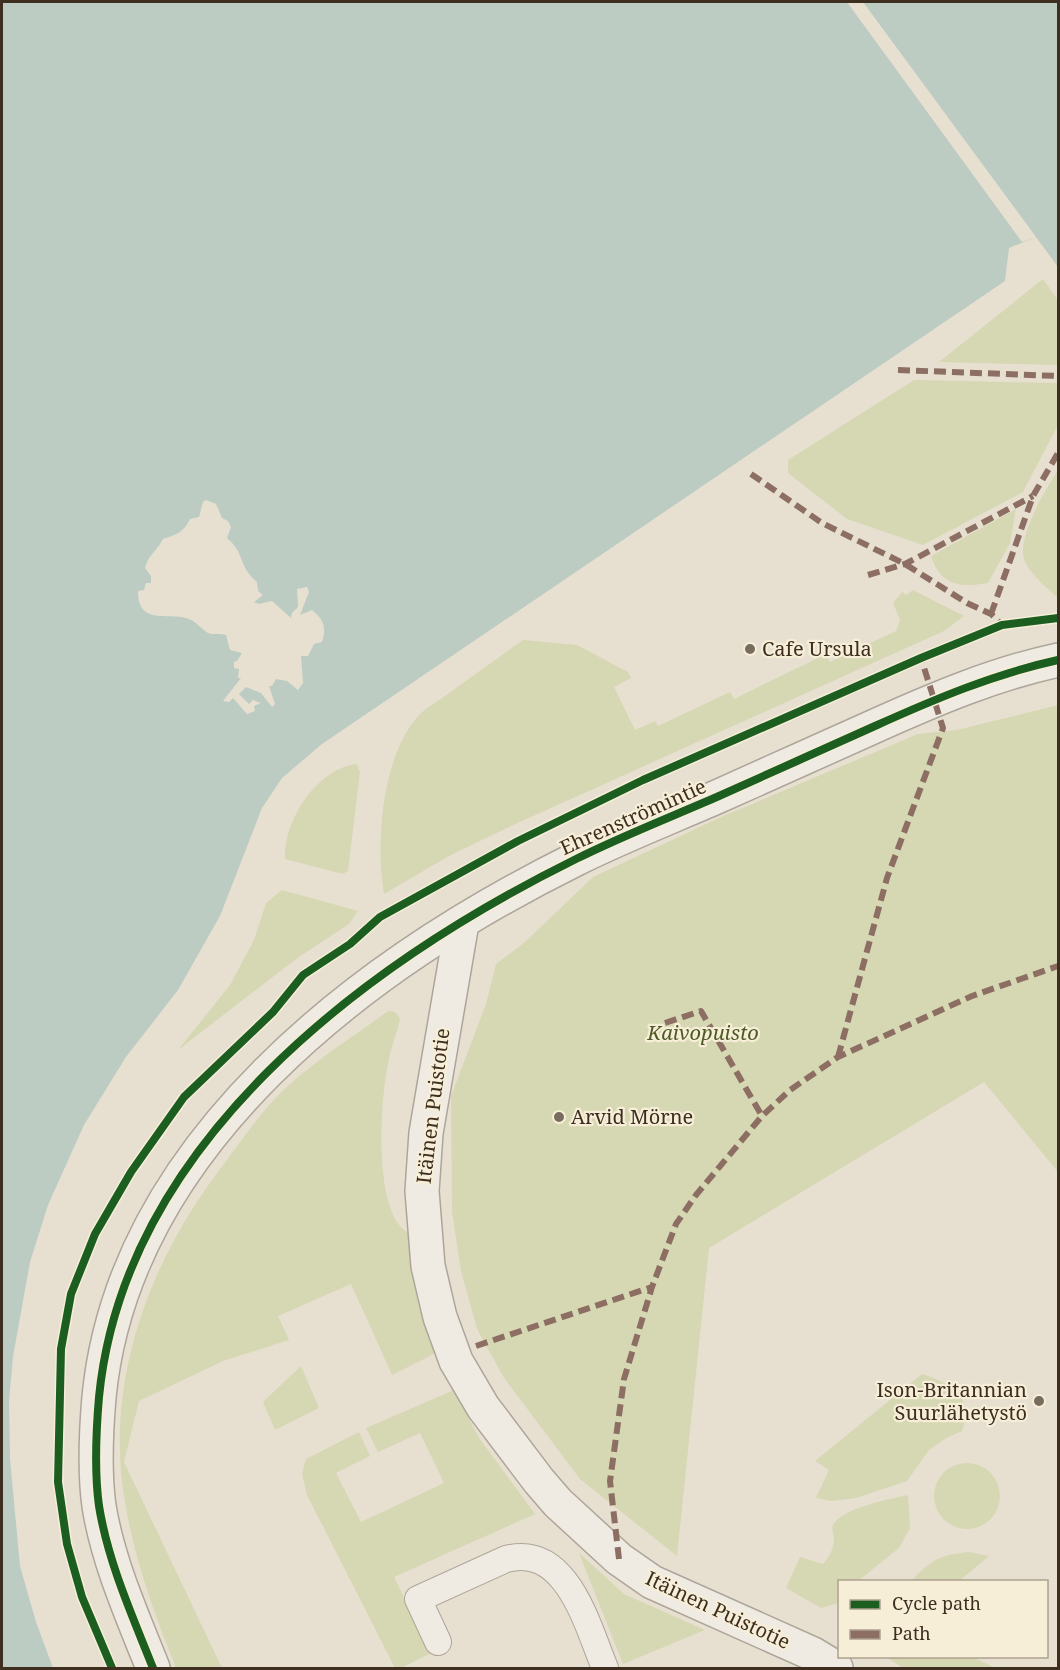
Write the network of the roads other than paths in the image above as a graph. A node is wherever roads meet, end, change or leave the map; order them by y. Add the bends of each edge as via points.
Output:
1 (1059, 660) edge
2 (462, 923) junction
3 (438, 1642) dead end
4 (153, 1668) edge
5 (605, 1668) edge
6 (836, 1668) edge

1 - 2 street, Ehrenströmintie via 1003,673 935,700 576,859
2 - 4 street, Ehrenströmintie via 377,979 292,1049 239,1100 166,1198 140,1245 121,1291 103,1354 96,1431 99,1503 106,1538
2 - 6 street, Itäinen Puistotie via 426,1133 422,1191 428,1266 456,1361 483,1407 539,1481 619,1559 652,1582
3 - 5 lane via 418,1599 521,1555 542,1560 572,1587

